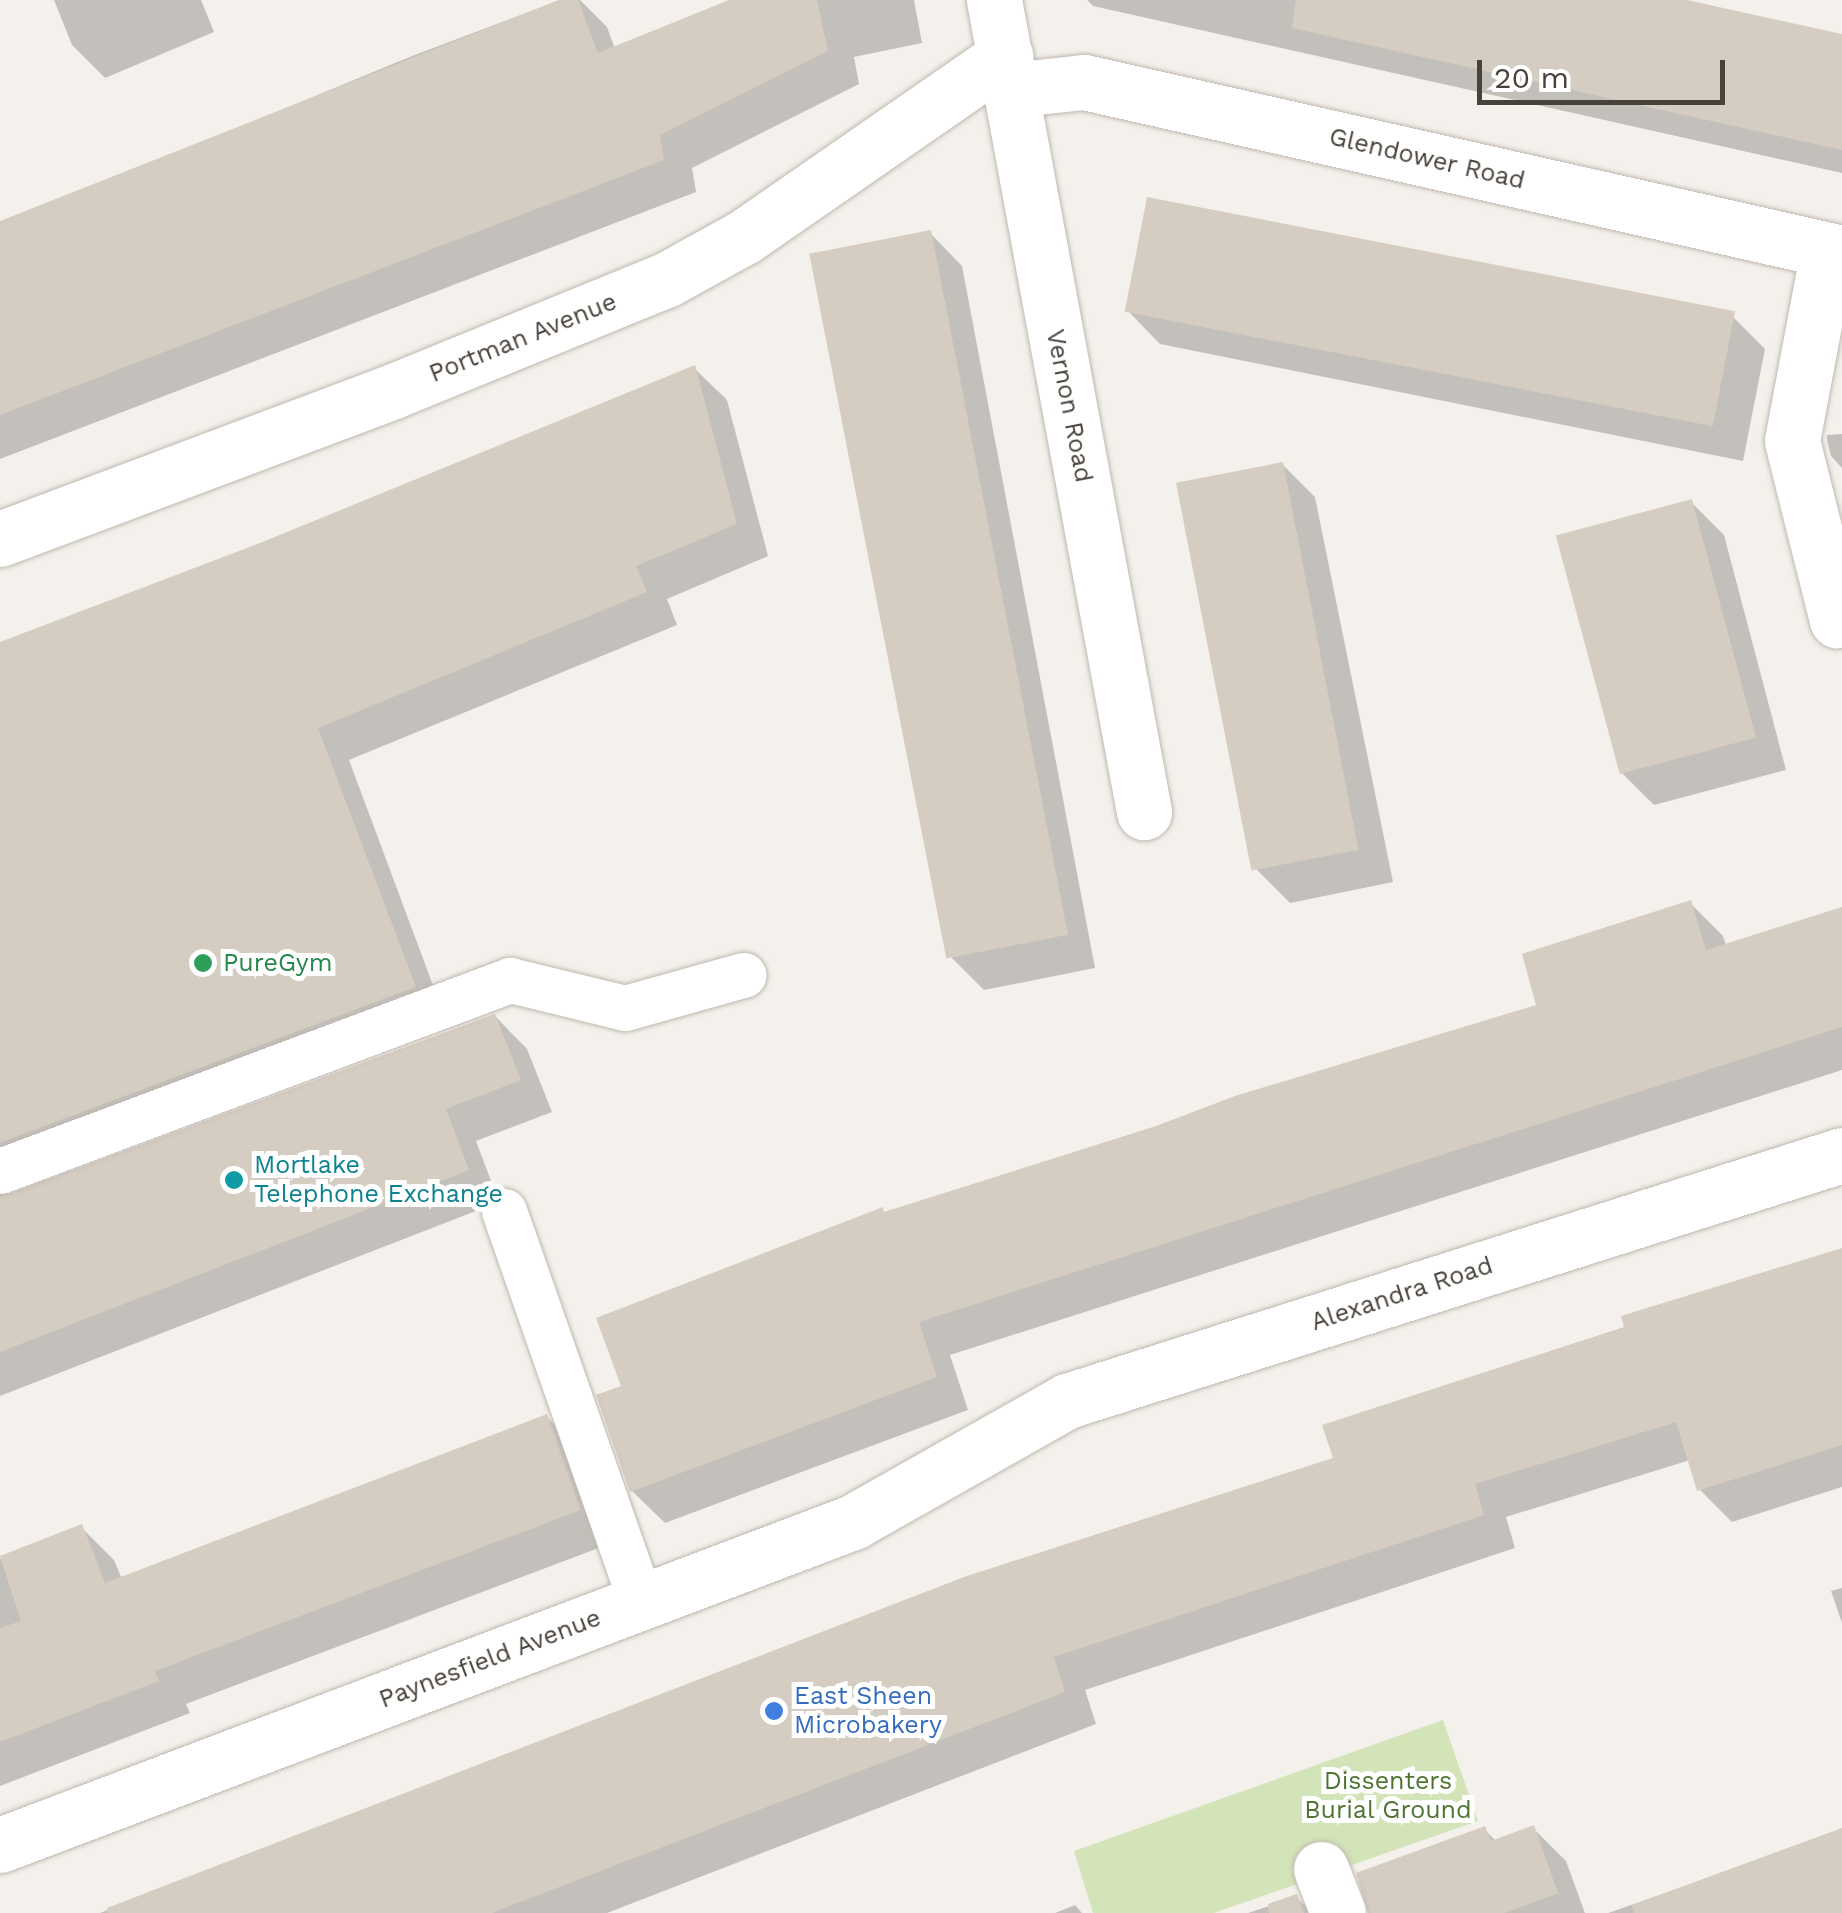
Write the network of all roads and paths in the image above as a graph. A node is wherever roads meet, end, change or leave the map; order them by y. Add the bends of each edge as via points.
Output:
1 (994, 0) edge
2 (1007, 73) junction
3 (1835, 251) edge
4 (0, 539) edge
5 (1837, 620) dead end
6 (1144, 812) dead end
7 (744, 976) dead end
8 (1842, 1155) edge
9 (0, 1171) edge
10 (504, 1211) dead end
11 (972, 1454) joint
12 (640, 1602) junction
13 (0, 1845) edge

1 - 2 street, Vernon Road
2 - 3 street, Glendower Road via 1084,82
2 - 4 street, Portman Avenue via 666,280
2 - 6 street, Vernon Road
3 - 5 street via 1792,441
7 - 9 lane via 625,1008 510,980
8 - 11 street, Alexandra Road via 1067,1401
10 - 12 lane
11 - 12 street, Paynesfield Avenue via 852,1522
12 - 13 street, Paynesfield Avenue

